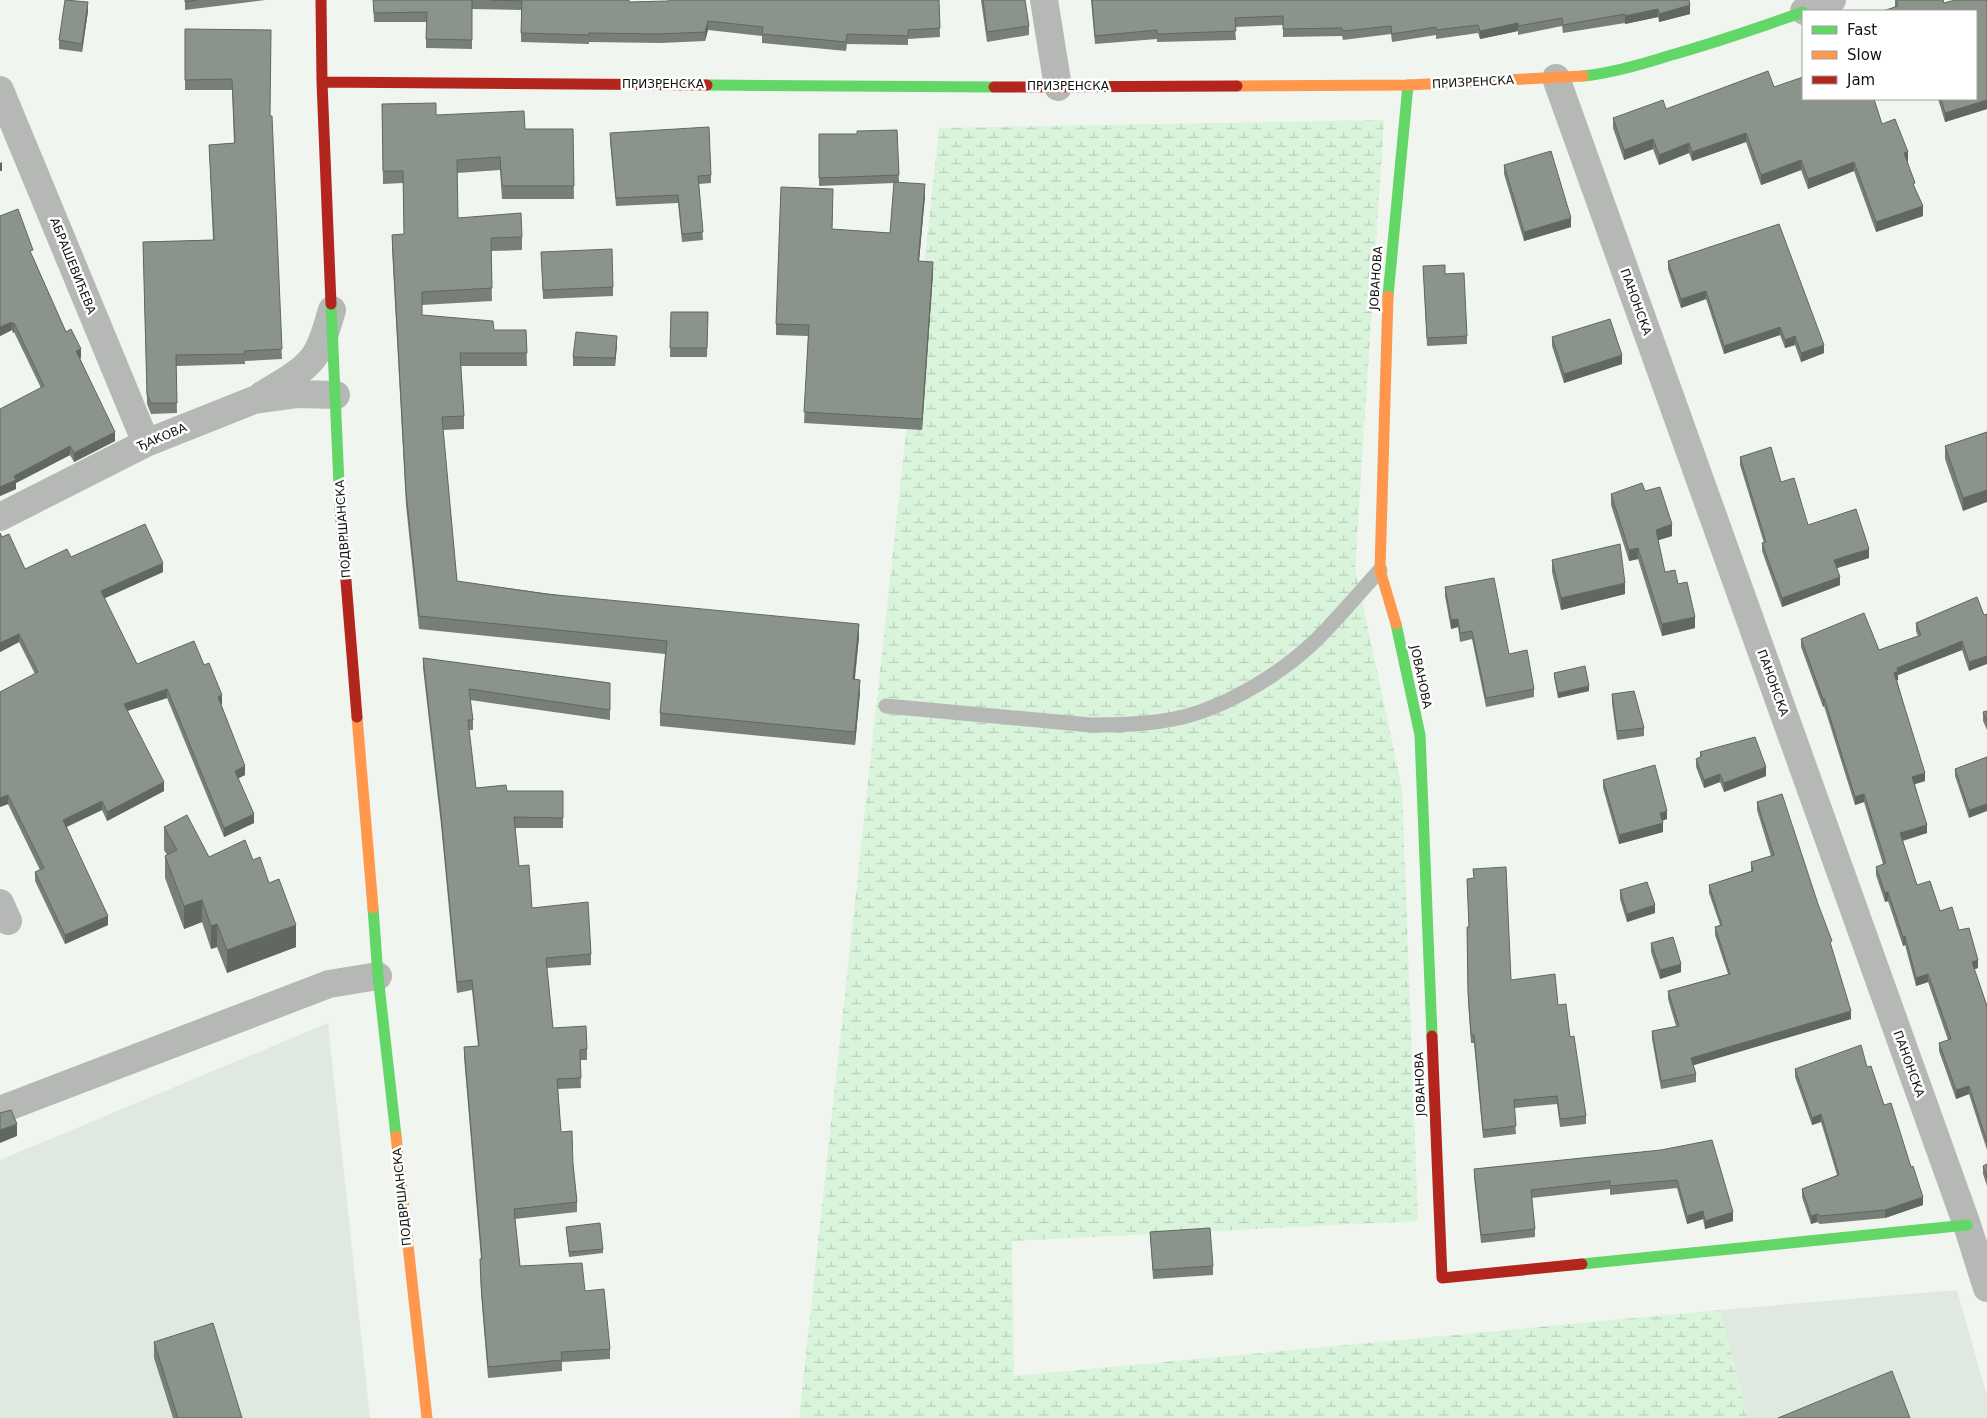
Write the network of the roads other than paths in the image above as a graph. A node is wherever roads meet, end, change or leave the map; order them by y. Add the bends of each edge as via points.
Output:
1 (321, 0) edge
2 (1044, 0) edge
3 (1832, 0) edge
4 (1807, 10) edge
5 (1802, 12) edge
6 (1556, 78) junction
7 (322, 82) junction
8 (1408, 85) junction
9 (1058, 87) junction
10 (0, 90) edge
11 (332, 309) junction
12 (336, 395) junction
13 (254, 400) junction
14 (146, 443) junction
15 (0, 517) edge
16 (1380, 570) junction
17 (886, 706) dead end
18 (378, 976) junction
19 (0, 1110) edge
20 (1966, 1226) junction
21 (1987, 1288) edge
22 (427, 1418) edge

1 - 7 street, ПОДВРШАНСКА
2 - 9 street
3 - 4 street, ПРИЗРЕНСКА
5 - 6 street, ПРИЗРЕНСКА via 1722,41 1649,62 1603,74
6 - 8 street, ПРИЗРЕНСКА
6 - 20 street, ПАНОНСКА
7 - 9 street, ПРИЗРЕНСКА
7 - 11 street, ПОДВРШАНСКА
8 - 9 street, ПРИЗРЕНСКА
8 - 16 street, ЈОВАНОВА via 1388,280
10 - 14 street, АБРАШЕВИЋЕВА
11 - 12 street, ПОДВРШАНСКА
11 - 13 street via 314,357 301,370
12 - 13 street, ЂАКОВА via 298,394
12 - 18 street, ПОДВРШАНСКА via 340,490
13 - 14 street, ЂАКОВА
14 - 15 street, ЂАКОВА
16 - 17 lane via 1313,643 1287,664 1258,683 1200,712 1162,721 1091,725
16 - 20 street, ЈОВАНОВА via 1391,603 1420,735 1442,1278
18 - 19 street via 330,984
18 - 22 street, ПОДВРШАНСКА
20 - 21 street, ПАНОНСКА

